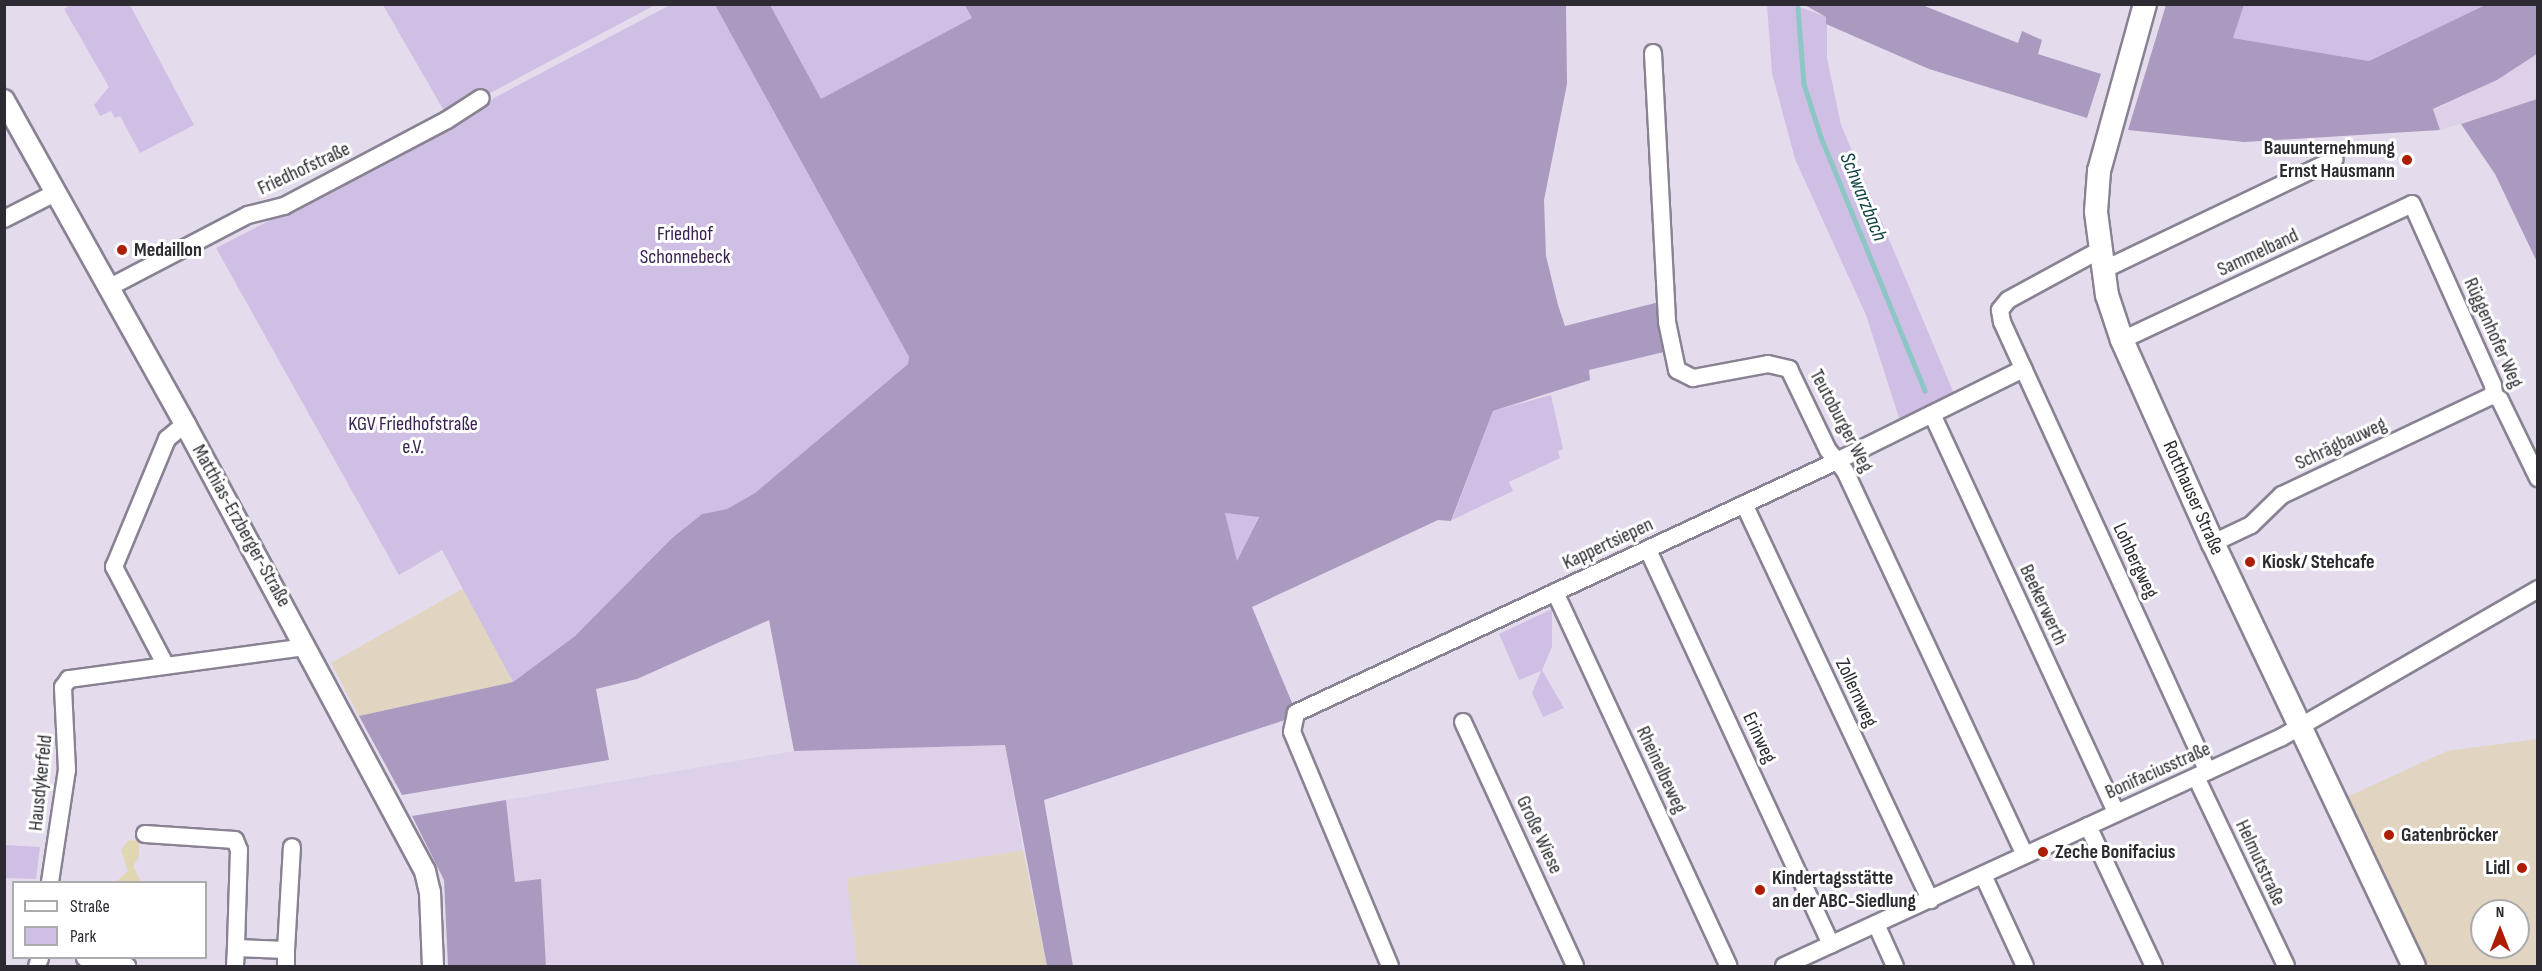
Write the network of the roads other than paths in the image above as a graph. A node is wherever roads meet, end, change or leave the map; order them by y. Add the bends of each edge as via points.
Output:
1 (2145, 4) edge
2 (1653, 53) dead end
3 (481, 98) dead end
4 (4, 100) edge
5 (2335, 159) dead end
6 (57, 192) junction
7 (2412, 204) joint
8 (4, 219) edge
9 (2100, 261) junction
10 (110, 286) junction
11 (2122, 340) junction
12 (2023, 369) junction
13 (2494, 395) junction
14 (1932, 414) junction
15 (185, 424) junction
16 (1837, 461) junction
17 (2538, 478) edge
18 (1744, 504) junction
19 (2213, 543) junction
20 (1648, 550) junction
21 (2538, 589) edge
22 (1555, 592) junction
23 (306, 647) junction
24 (165, 664) junction
25 (1463, 722) dead end
26 (2299, 727) junction
27 (2202, 774) junction
28 (2116, 813) junction
29 (2088, 826) junction
30 (145, 834) dead end
31 (292, 847) dead end
32 (2025, 855) junction
33 (1983, 875) junction
34 (50, 881) edge
35 (1930, 900) junction
36 (1876, 924) junction
37 (1831, 945) junction
38 (236, 948) junction
39 (286, 958) edge
40 (95, 959) edge
41 (127, 966) edge
42 (235, 966) edge
43 (433, 966) edge
44 (1390, 966) edge
45 (1575, 966) edge
46 (1729, 966) edge
47 (1784, 966) edge
48 (1895, 966) edge
49 (2025, 966) edge
50 (2154, 966) edge
51 (2286, 966) edge
52 (2414, 966) edge

1 - 9 main road, Rotthauser Straße via 2099,171
2 - 16 street, Teutoburger Weg via 1667,322 1677,370 1693,378 1768,364 1789,369
3 - 10 street, Friedhofstraße via 284,206 248,215
4 - 6 street, Matthias-Erzberger-Straße
5 - 9 street
6 - 8 street
6 - 10 street, Matthias-Erzberger-Straße
7 - 11 street, Sammelband
7 - 13 street, Rüggenhofer Weg via 2493,385
9 - 11 main road, Rotthauser Straße
9 - 12 street via 2023,289 2000,310
10 - 15 street, Matthias-Erzberger-Straße
11 - 19 main road, Rotthauser Straße
12 - 14 street, Kappertsiepen
12 - 27 street, Lohbergweg
13 - 17 street, Rüggenhofer Weg
13 - 19 street, Schrägbauweg via 2282,495 2251,525
14 - 16 street, Kappertsiepen
14 - 28 street, Beekerwerth
15 - 23 street, Matthias-Erzberger-Straße
15 - 24 street via 167,439 114,567
16 - 18 street, Kappertsiepen
16 - 32 street, Teutoburger Weg
18 - 20 street, Kappertsiepen
18 - 35 street, Zollernweg
19 - 26 main road, Rotthauser Straße
20 - 22 street, Kappertsiepen
20 - 37 street, Erinweg
21 - 26 street, Bonifaciusstraße
22 - 44 street, Kappertsiepen via 1302,709 1292,719 1292,732
22 - 46 street, Rheinelbeweg
23 - 24 street, Hausdykerfeld
23 - 43 street, Matthias-Erzberger-Straße via 425,871 430,892
24 - 34 street, Hausdykerfeld via 75,677 63,687 67,770
25 - 45 street, Große Wiese
26 - 27 street, Bonifaciusstraße
26 - 52 main road, Rotthauser Straße
27 - 28 street, Bonifaciusstraße
27 - 51 street, Helmutstraße
28 - 29 street, Bonifaciusstraße
29 - 32 street, Bonifaciusstraße
29 - 50 street
30 - 38 street via 235,840 239,850
31 - 39 street
32 - 33 street, Bonifaciusstraße
33 - 35 street, Bonifaciusstraße
33 - 49 street
35 - 36 street, Bonifaciusstraße
36 - 37 street, Bonifaciusstraße
36 - 48 street
37 - 47 street, Bonifaciusstraße
38 - 39 street
38 - 42 street
40 - 41 street

